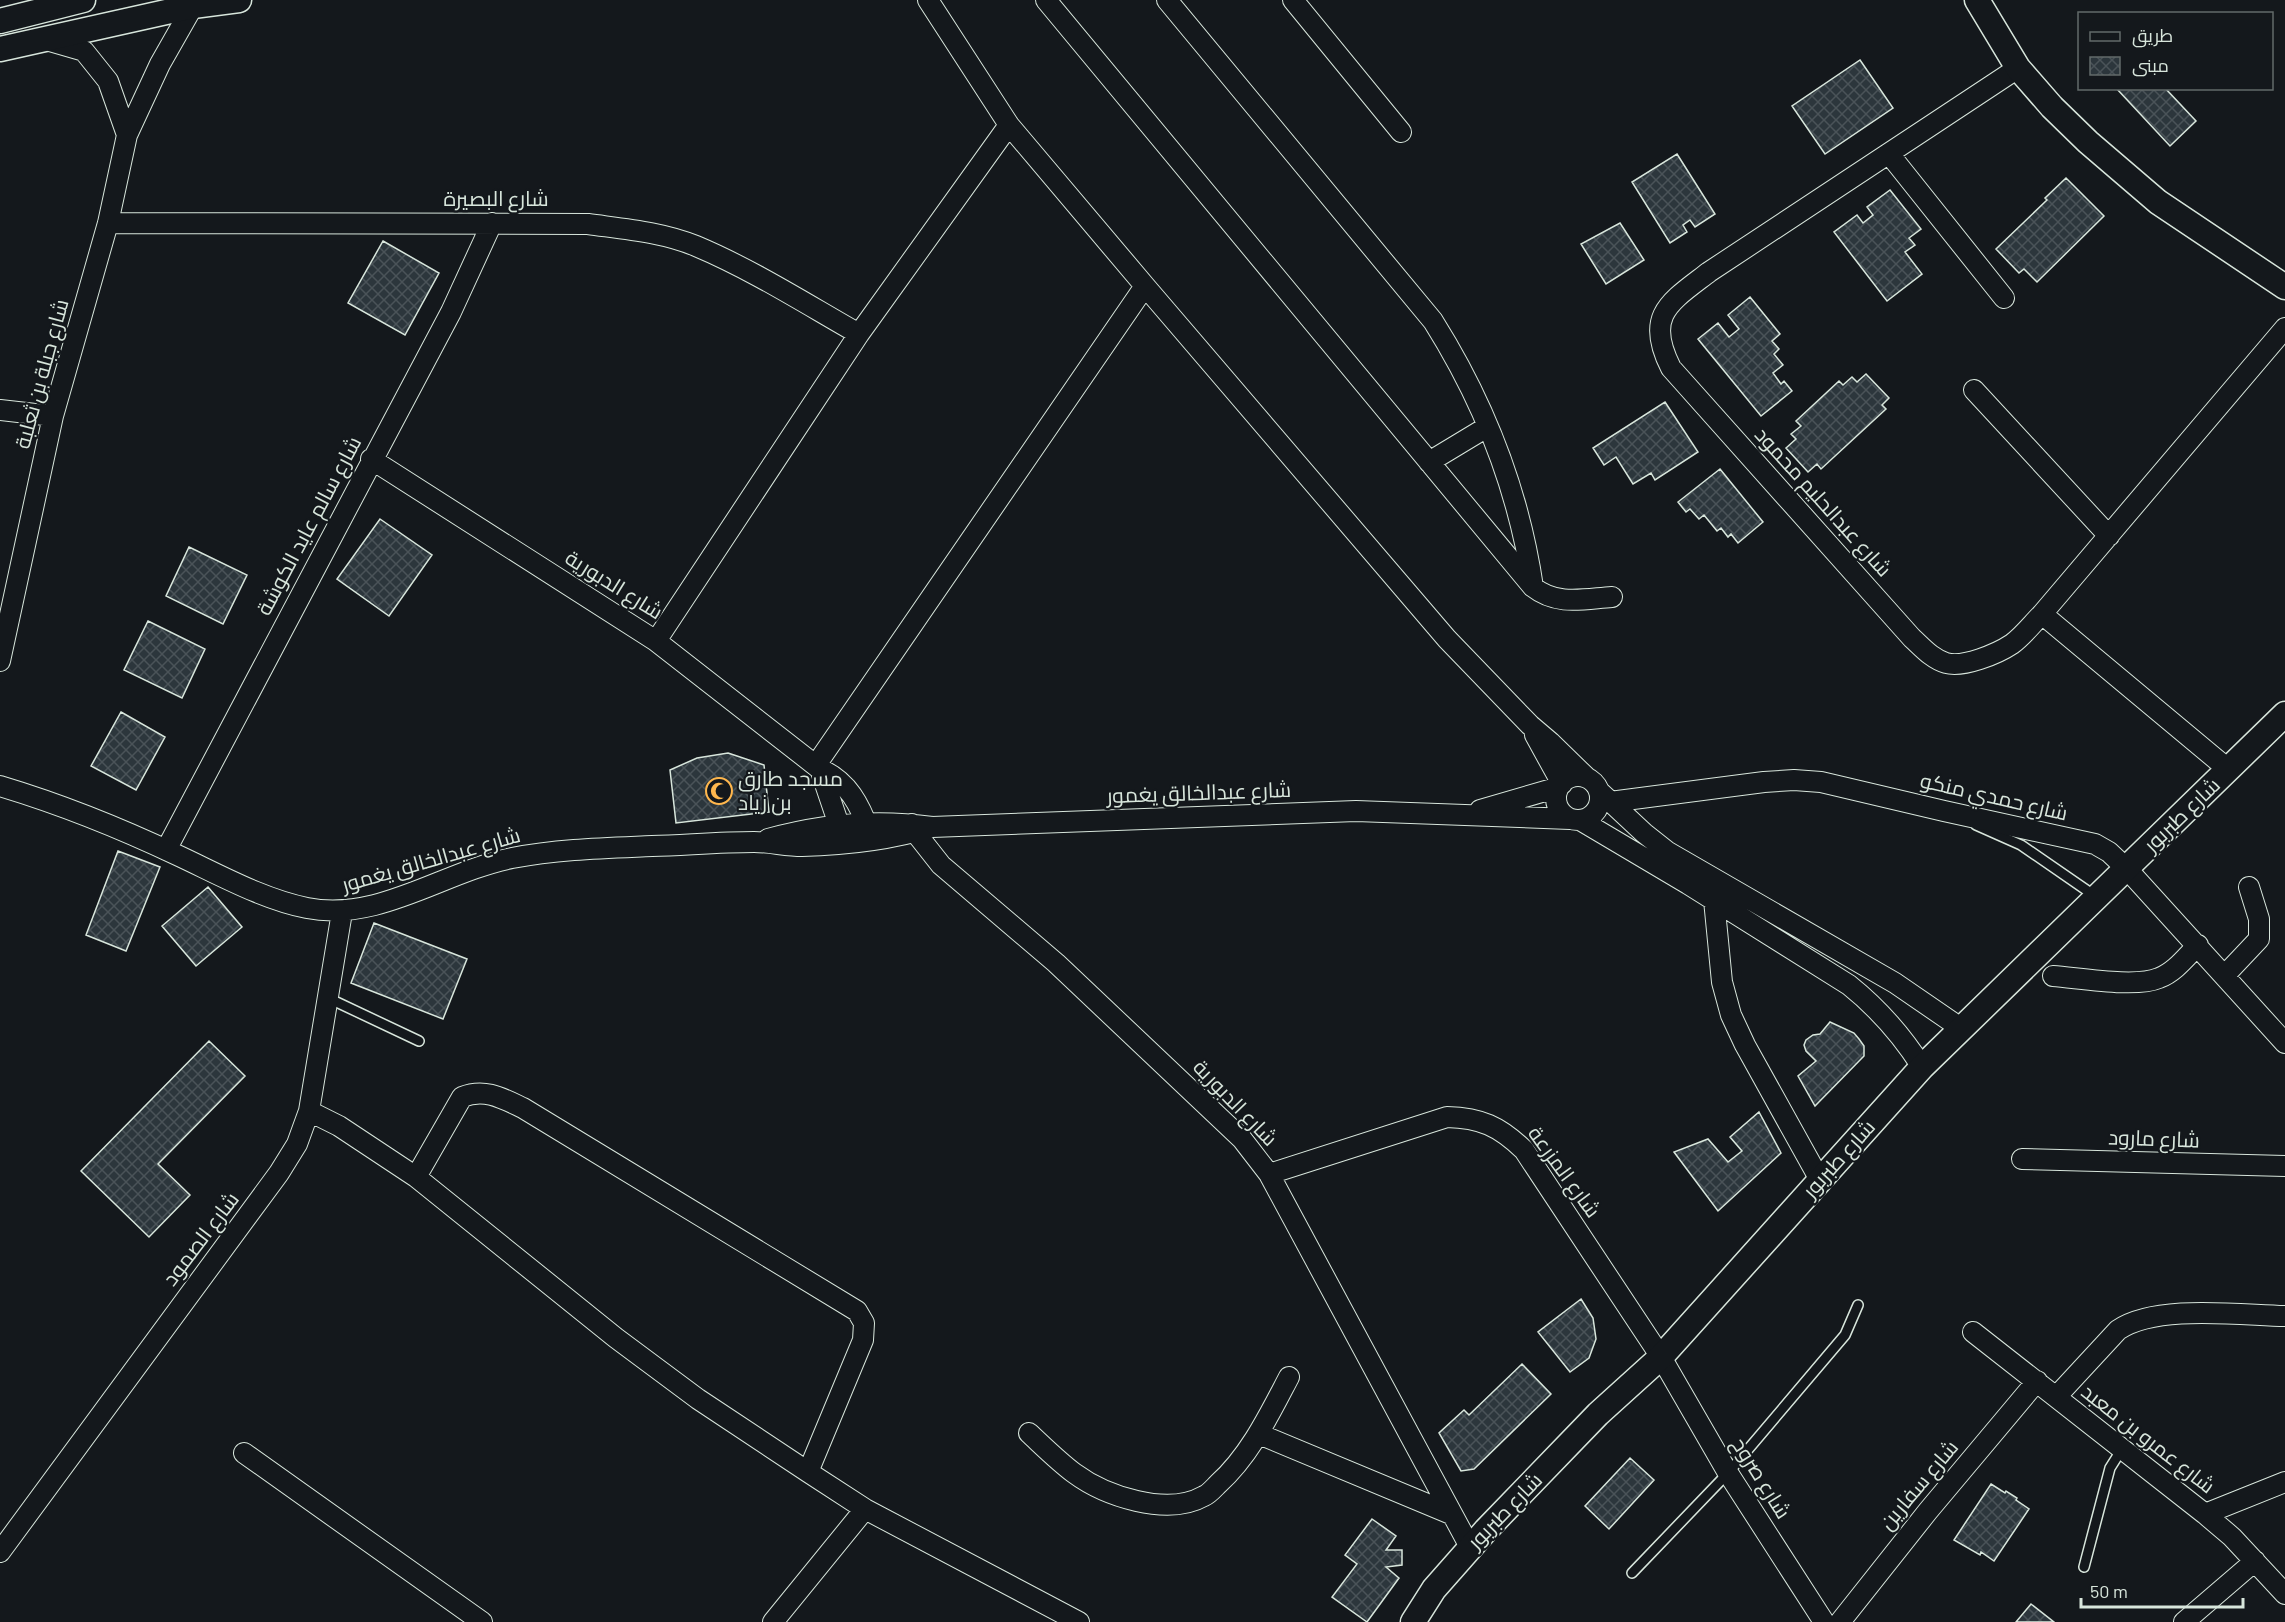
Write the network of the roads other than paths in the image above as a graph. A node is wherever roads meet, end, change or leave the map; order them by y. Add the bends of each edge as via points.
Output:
1 (83, 0) edge
2 (239, 0) edge
3 (928, 0) edge
4 (1046, 0) edge
5 (1167, 0) edge
6 (1293, 0) edge
7 (1977, 0) edge
8 (193, 6) junction
9 (0, 21) edge
10 (46, 40) junction
11 (0, 49) edge
12 (2018, 68) junction
13 (1009, 125) junction
14 (1401, 132) dead end
15 (127, 135) junction
16 (1890, 154) junction
17 (492, 223) junction
18 (108, 224) junction
19 (1145, 286) junction
20 (2285, 288) edge
21 (2004, 298) dead end
22 (2285, 328) edge
23 (859, 334) junction
24 (1974, 390) dead end
25 (0, 410) edge
26 (53, 416) junction
27 (1487, 427) junction
28 (371, 459) junction
29 (1429, 462) junction
30 (2109, 536) junction
31 (1533, 587) junction
32 (1612, 597) dead end
33 (2042, 614) junction
34 (656, 640) junction
35 (0, 661) edge
36 (2285, 714) edge
37 (1530, 724) junction
38 (818, 767) junction
39 (2229, 770) junction
40 (1586, 777) junction
41 (1561, 785) junction
42 (0, 786) edge
43 (1605, 797) junction
44 (1944, 811) junction
45 (1468, 814) junction
46 (1575, 819) junction
47 (919, 827) junction
48 (869, 830) junction
49 (842, 834) junction
50 (166, 850) junction
51 (2127, 869) junction
52 (2249, 887) dead end
53 (2098, 898) junction
54 (1714, 900) junction
55 (342, 912) junction
56 (2198, 945) junction
57 (2225, 975) junction
58 (2053, 976) dead end
59 (328, 998) junction
60 (1962, 1029) junction
61 (419, 1041) dead end
62 (2285, 1043) edge
63 (1922, 1067) junction
64 (309, 1111) junction
65 (2022, 1159) dead end
66 (2285, 1166) edge
67 (1269, 1174) junction
68 (416, 1177) junction
69 (1820, 1180) junction
70 (1858, 1305) dead end
71 (2285, 1316) edge
72 (1973, 1332) dead end
73 (1660, 1357) junction
74 (1289, 1377) dead end
75 (2037, 1381) junction
76 (2056, 1397) junction
77 (1029, 1433) dead end
78 (1259, 1434) junction
79 (2122, 1449) junction
80 (244, 1453) dead end
81 (808, 1472) junction
82 (1728, 1473) junction
83 (2285, 1482) edge
84 (865, 1509) junction
85 (1451, 1514) junction
86 (2205, 1514) junction
87 (1470, 1547) junction
88 (0, 1552) edge
89 (2255, 1561) junction
90 (2084, 1567) dead end
91 (1632, 1573) dead end
92 (2285, 1594) edge
93 (482, 1622) edge
94 (773, 1622) edge
95 (1079, 1622) edge
96 (1413, 1622) edge
97 (1824, 1622) edge
98 (1840, 1622) edge
99 (2184, 1622) edge

1 - 9 street
2 - 8 street
3 - 13 street
4 - 29 street
5 - 27 street via 1433,321 1473,390
6 - 14 street
7 - 12 street
8 - 10 street
8 - 15 street, شارع جبلة بن ثعلبة
10 - 11 street
10 - 15 street via 84,51 108,81
12 - 16 street, شارع عبدالحليم محمود
12 - 20 street via 2052,106 2132,181
13 - 19 street
13 - 23 street
15 - 18 street, شارع جبلة بن ثعلبة
16 - 21 street
16 - 33 street, شارع عبدالحليم محمود via 1745,246 1674,298 1662,314 1660,330 1665,357 1686,386 1930,655 1945,663 1972,662 2013,643
17 - 18 street, شارع البصيرة
17 - 23 street, شارع البصيرة via 588,224 658,234 696,246
17 - 28 street, شارع سالم عايد الكوشة via 451,312
18 - 26 street, شارع جبلة بن ثعلبة
19 - 37 street via 1447,639
19 - 38 street
22 - 30 street, شارع عبدالحليم محمود
23 - 34 street
24 - 30 street
25 - 26 street
26 - 35 street, شارع جبلة بن ثعلبة
27 - 29 street
27 - 31 street via 1517,505
28 - 34 street, شارع الدبورية
28 - 50 street, شارع سالم عايد الكوشة
29 - 31 street
30 - 33 street, شارع عبدالحليم محمود
31 - 32 street via 1554,599
33 - 39 street
34 - 38 street, شارع الدبورية
36 - 39 street, شارع طبربور
37 - 40 street
37 - 41 street
38 - 48 street, شارع الدبورية via 833,774 852,793
38 - 49 street
39 - 51 street, شارع طبربور
40 - 41 street via 1570,778
40 - 43 street
41 - 45 street, شارع عبدالخالق يغمور
41 - 46 street via 1557,802 1564,814
42 - 50 street, شارع عبدالخالق يغمور via 38,797
43 - 44 street, شارع حمدي منكو via 1794,780 1821,782
43 - 46 street via 1589,818
43 - 60 street via 1668,852 1894,983
44 - 51 street, شارع حمدي منكو via 2095,844
44 - 53 lane via 2021,845
45 - 46 street, شارع عبدالخالق يغمور
45 - 47 street, شارع عبدالخالق يغمور via 1356,811
46 - 54 street
47 - 48 street, شارع عبدالخالق يغمور
47 - 67 street, شارع الدبورية via 941,865 1056,963 1242,1139
48 - 49 street, شارع عبدالخالق يغمور
49 - 55 street, شارع عبدالخالق يغمور via 803,846 756,842 554,851 509,858 412,894
50 - 55 street, شارع عبدالخالق يغمور via 281,900 306,908
51 - 53 street, شارع طبربور
51 - 56 street, شارع حمدي منكو
52 - 57 street via 2259,920 2259,939
53 - 60 street, شارع طبربور
54 - 63 street via 1867,999 1899,1033
54 - 69 street via 1722,982 1731,1015
55 - 59 street, شارع الصمود
56 - 57 street, شارع حمدي منكو
56 - 58 street via 2172,971 2141,983
57 - 62 street, شارع حمدي منكو
59 - 61 lane
59 - 64 street, شارع الصمود
60 - 63 street, شارع طبربور
63 - 69 street, شارع طبربور
64 - 68 street
64 - 88 street, شارع الصمود via 297,1144 279,1173
65 - 66 street, شارع مارود
67 - 73 street, شارع المزرعة via 1447,1117 1484,1122 1506,1132 1524,1150
67 - 85 street, شارع الدبورية
68 - 81 street via 625,1345
68 - 81 street via 462,1097 485,1092 499,1096 857,1311 864,1323 863,1340
69 - 73 street, شارع طبربور
70 - 82 lane via 1845,1335
71 - 76 street via 2166,1314 2130,1322
72 - 75 street, شارع عمرو بن معبد
73 - 82 street, شارع صروح
73 - 87 street, شارع طبربور via 1598,1414
74 - 78 street
75 - 76 street, شارع عمرو بن معبد
75 - 98 street, شارع سفارين
76 - 79 street, شارع عمرو بن معبد
77 - 78 street via 1074,1473 1097,1486 1144,1503 1180,1504 1205,1496 1227,1476
78 - 85 street
79 - 86 street, شارع عمرو بن معبد
79 - 90 lane via 2110,1468
80 - 93 street
81 - 84 street
82 - 91 lane
82 - 97 street, شارع صروح
83 - 86 street
84 - 94 street
84 - 95 street
85 - 87 street, شارع الدبورية
86 - 89 street, شارع عمرو بن معبد
87 - 96 street, شارع طبربور via 1434,1589
89 - 92 street, شارع عمرو بن معبد
89 - 99 street

